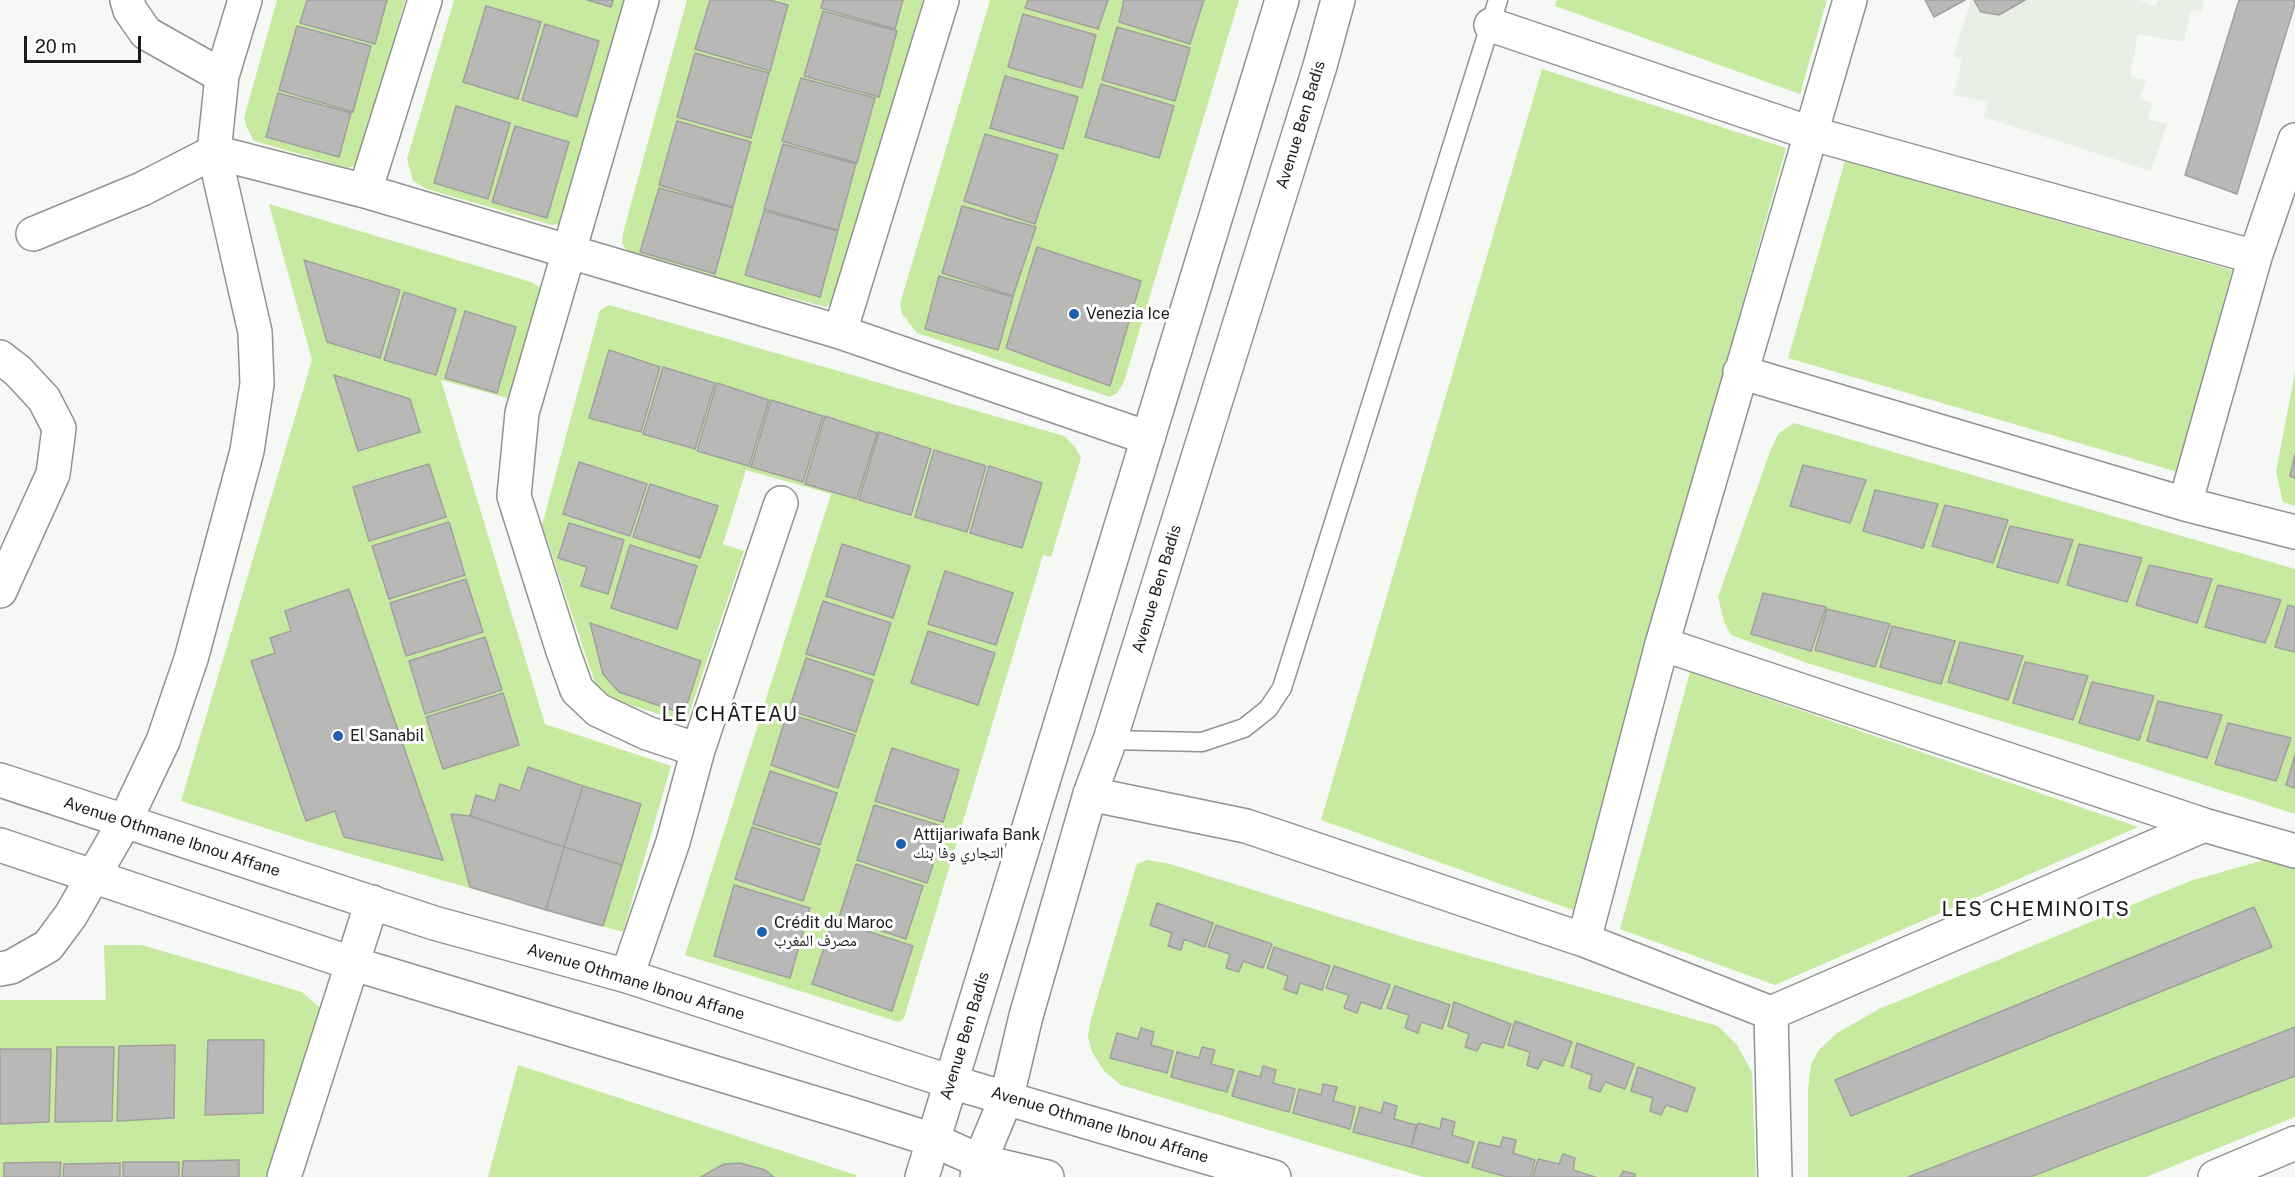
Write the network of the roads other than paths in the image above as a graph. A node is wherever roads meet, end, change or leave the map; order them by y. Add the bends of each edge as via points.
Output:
1 (127, 0) edge
2 (245, 0) edge
3 (425, 0) edge
4 (642, 0) edge
5 (942, 0) edge
6 (1282, 0) edge
7 (1338, 0) edge
8 (1850, 0) edge
9 (1494, 13) edge
10 (222, 76) junction
11 (1810, 133) junction
12 (2295, 140) edge
13 (214, 152) junction
14 (365, 191) junction
15 (33, 234) dead end
16 (569, 252) junction
17 (2255, 257) junction
18 (840, 332) junction
19 (0, 357) edge
20 (1740, 372) junction
21 (1148, 438) junction
22 (782, 503) dead end
23 (2185, 504) junction
24 (2295, 532) edge
25 (7, 555) edge
26 (0, 591) edge
27 (1662, 644) junction
28 (1110, 740) junction
29 (698, 750) junction
30 (0, 780) edge
31 (1090, 794) junction
32 (125, 821) junction
33 (2205, 825) junction
34 (0, 845) edge
35 (2295, 850) edge
36 (93, 875) junction
37 (372, 902) junction
38 (1584, 940) junction
39 (351, 963) junction
40 (0, 969) edge
41 (627, 976) junction
42 (1771, 1013) junction
43 (951, 1082) junction
44 (1007, 1096) junction
45 (933, 1140) junction
46 (2295, 1143) edge
47 (978, 1169) edge
48 (284, 1177) edge
49 (922, 1177) edge
50 (1047, 1177) edge
51 (1274, 1177) edge
52 (1775, 1177) edge
53 (2215, 1177) edge

1 - 10 street via 146,33
2 - 10 street
3 - 14 street
4 - 16 street
5 - 18 street
6 - 21 street, Avenue Ben Badis
7 - 28 street, Avenue Ben Badis
8 - 11 street
9 - 11 street
9 - 28 lane via 1282,688 1268,709 1244,728 1202,741
10 - 13 street
11 - 17 street
11 - 20 street
12 - 17 street
13 - 14 street
13 - 15 street via 142,189
13 - 32 street via 255,332 257,384 247,451 191,658 163,741
14 - 16 street
16 - 18 street
16 - 29 street via 522,413 514,496 577,690 598,710 648,734
17 - 23 street
18 - 21 street
19 - 25 street via 44,399 59,428 53,474
20 - 23 street
20 - 27 street
21 - 43 street, Avenue Ben Badis
22 - 29 street
23 - 24 street
25 - 26 street
27 - 33 street
27 - 38 street
28 - 31 street, Avenue Ben Badis
29 - 41 street via 673,842
30 - 32 street, Avenue Othmane Ibnou Affane
31 - 38 street via 1246,826
31 - 44 street, Avenue Ben Badis
32 - 36 street
32 - 37 street, Avenue Othmane Ibnou Affane
33 - 35 street
33 - 42 street
34 - 36 street
36 - 39 street
36 - 40 street via 48,946
37 - 39 street
37 - 41 street, Avenue Othmane Ibnou Affane
38 - 42 street
39 - 45 street
39 - 48 street
41 - 43 street, Avenue Othmane Ibnou Affane
42 - 52 street
43 - 44 street, Avenue Othmane Ibnou Affane
43 - 45 street, Avenue Ben Badis
44 - 47 street, Avenue Ben Badis
44 - 51 street, Avenue Othmane Ibnou Affane
45 - 47 street
45 - 49 street, Avenue Ben Badis
46 - 53 street
47 - 50 street

